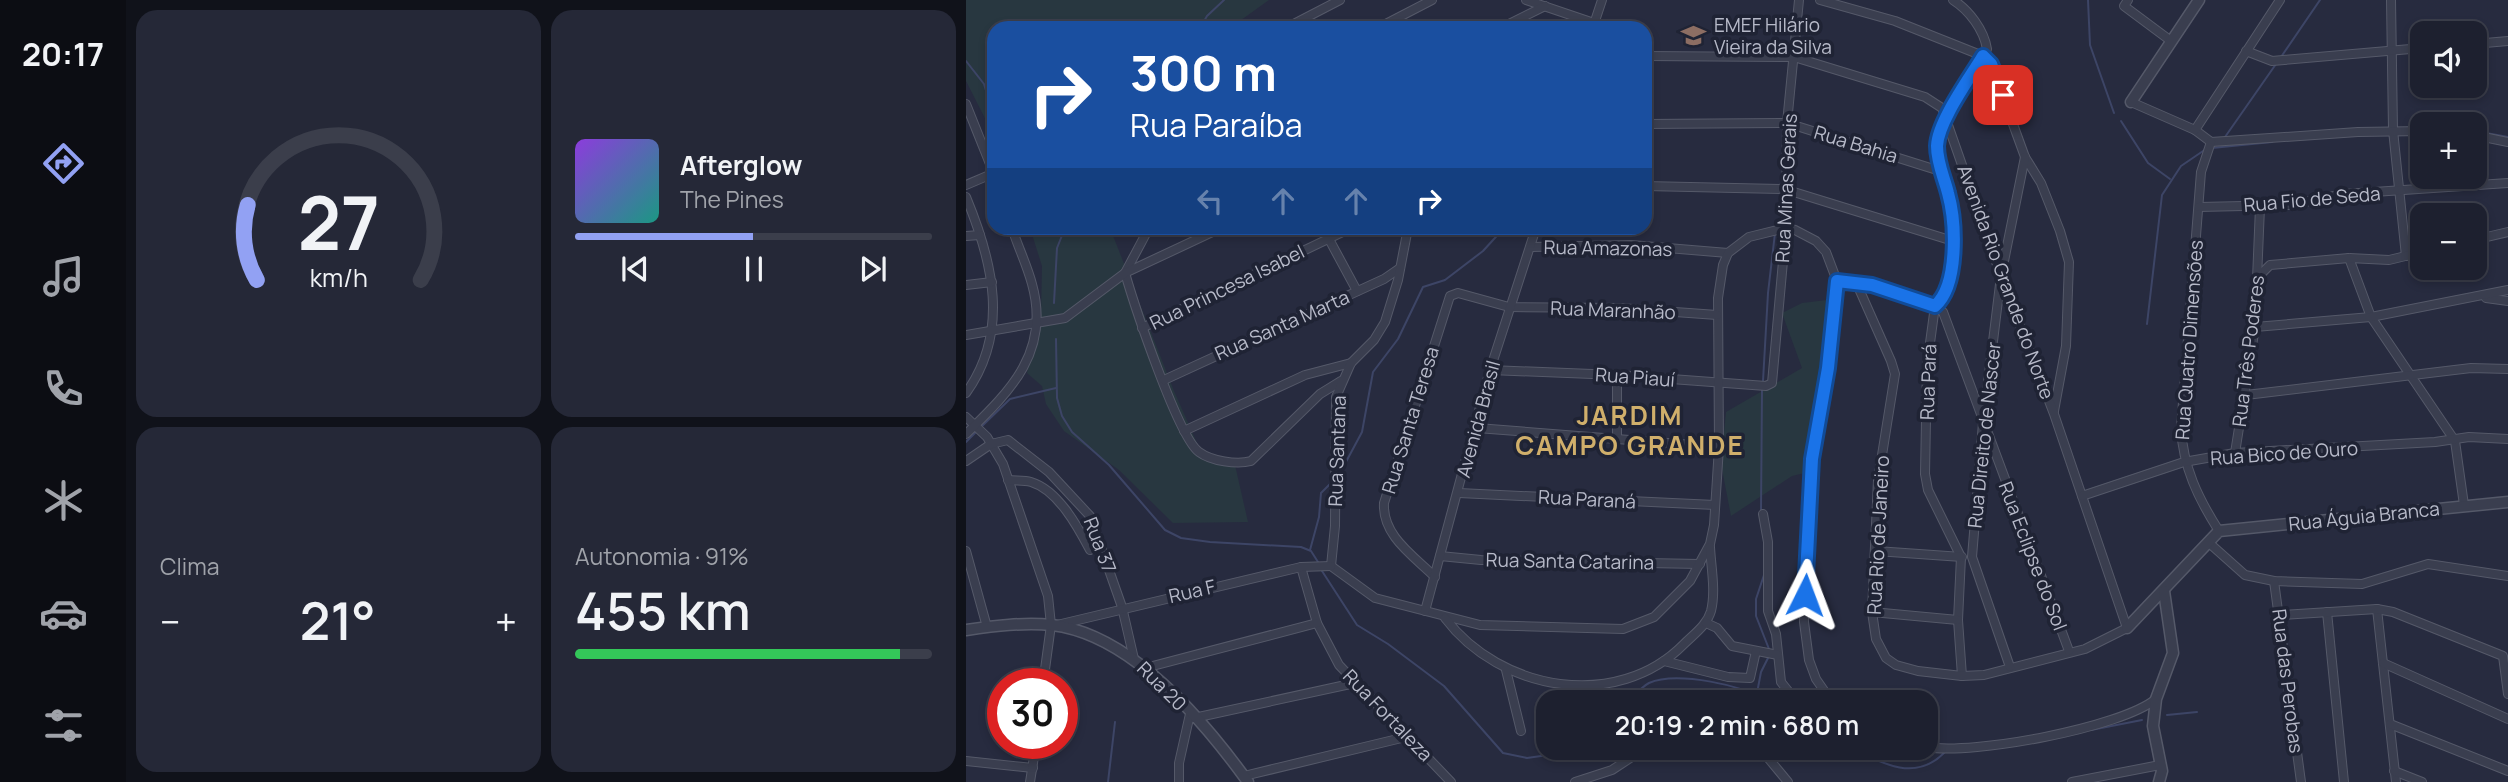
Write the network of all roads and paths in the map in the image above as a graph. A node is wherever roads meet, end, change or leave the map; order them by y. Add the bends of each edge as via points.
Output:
1 (1340, 0) edge
2 (1432, 0) edge
3 (1526, 0) edge
4 (1602, 0) edge
5 (1800, 0) edge
6 (1820, 0) edge
7 (1953, 0) edge
8 (2128, 0) edge
9 (2199, 0) edge
10 (2280, 0) edge
11 (2390, 0) edge
12 (1545, 6) junction
13 (1300, 21) edge
14 (1392, 21) edge
15 (1515, 21) edge
16 (1583, 21) edge
17 (1594, 21) edge
18 (2171, 41) junction
19 (2508, 41) edge
20 (2487, 43) edge
21 (2410, 49) edge
22 (2246, 51) junction
23 (2390, 51) junction
24 (1652, 56) edge
25 (1983, 56) junction
26 (1794, 57) junction
27 (2131, 102) joint
28 (966, 104) edge
29 (1947, 119) junction
30 (969, 123) edge
31 (1787, 123) junction
32 (1652, 124) edge
33 (2195, 130) junction
34 (2393, 130) junction
35 (2410, 131) edge
36 (2487, 138) edge
37 (2211, 142) junction
38 (2508, 142) edge
39 (2025, 157) junction
40 (987, 160) edge
41 (1940, 170) junction
42 (987, 177) edge
43 (2508, 183) edge
44 (966, 185) edge
45 (1652, 186) edge
46 (1784, 189) junction
47 (2398, 192) junction
48 (966, 197) edge
49 (2260, 206) junction
50 (2199, 207) junction
51 (1786, 228) junction
52 (2508, 232) edge
53 (980, 235) junction
54 (1014, 235) edge
55 (1145, 235) edge
56 (1206, 235) edge
57 (1333, 235) edge
58 (1407, 235) edge
59 (1534, 235) edge
60 (966, 236) edge
61 (1328, 237) junction
62 (2487, 237) edge
63 (1953, 241) junction
64 (1531, 247) junction
65 (1728, 253) junction
66 (2410, 255) edge
67 (2406, 256) junction
68 (2349, 258) junction
69 (1400, 268) junction
70 (1125, 273) junction
71 (2001, 276) junction
72 (2258, 276) junction
73 (1837, 281) junction
74 (992, 282) junction
75 (1856, 282) junction
76 (966, 285) edge
77 (2508, 290) edge
78 (1357, 291) junction
79 (1458, 293) joint
80 (2480, 298) junction
81 (2508, 301) edge
82 (1935, 306) junction
83 (1509, 307) junction
84 (1717, 315) junction
85 (2371, 317) junction
86 (1035, 324) junction
87 (2255, 327) junction
88 (1142, 328) junction
89 (993, 330) junction
90 (966, 335) edge
91 (1350, 363) junction
92 (2508, 369) edge
93 (1490, 370) junction
94 (1616, 374) junction
95 (1774, 377) joint
96 (2413, 377) junction
97 (1164, 380) junction
98 (1341, 381) junction
99 (1718, 383) junction
100 (966, 393) edge
101 (2246, 395) junction
102 (2054, 414) junction
103 (966, 417) edge
104 (1983, 423) junction
105 (975, 425) junction
106 (1477, 428) junction
107 (1184, 431) junction
108 (966, 434) edge
109 (1617, 437) junction
110 (2508, 439) edge
111 (2455, 440) junction
112 (991, 444) junction
113 (1719, 447) junction
114 (2235, 453) junction
115 (966, 461) edge
116 (2184, 462) junction
117 (1008, 480) junction
118 (1459, 493) junction
119 (2082, 496) junction
120 (2508, 502) edge
121 (1716, 505) junction
122 (2464, 505) junction
123 (1763, 514) dead end
124 (2219, 531) junction
125 (2208, 542) junction
126 (1710, 544) junction
127 (1090, 550) dead end
128 (966, 551) edge
129 (1875, 551) junction
130 (1440, 556) junction
131 (1961, 557) junction
132 (1972, 557) junction
133 (1700, 564) junction
134 (1331, 566) junction
135 (1301, 567) junction
136 (969, 572) edge
137 (2508, 576) edge
138 (1435, 577) junction
139 (2274, 581) junction
140 (2164, 591) junction
141 (1122, 607) junction
142 (2377, 609) junction
143 (1425, 611) junction
144 (1872, 612) junction
145 (2327, 612) junction
146 (2281, 615) junction
147 (1445, 617) junction
148 (1958, 620) junction
149 (1317, 623) junction
150 (1706, 623) junction
151 (1052, 625) junction
152 (987, 627) junction
153 (2127, 628) junction
154 (966, 630) edge
155 (1756, 651) junction
156 (2069, 651) junction
157 (1778, 655) junction
158 (1134, 659) junction
159 (1664, 661) junction
160 (2383, 663) junction
161 (2010, 667) junction
162 (1045, 668) edge
163 (1146, 668) junction
164 (1506, 670) junction
165 (1962, 676) junction
166 (1354, 683) junction
167 (1787, 690) edge
168 (1824, 690) edge
169 (2508, 694) edge
170 (2156, 699) junction
171 (1192, 716) junction
172 (2508, 719) edge
173 (2390, 724) junction
174 (1521, 731) dead end
175 (1410, 736) junction
176 (1938, 748) edge
177 (1034, 759) edge
178 (1628, 760) edge
179 (1769, 760) edge
180 (966, 761) edge
181 (2160, 765) junction
182 (1033, 768) junction
183 (2395, 771) junction
184 (2508, 771) edge
185 (1246, 779) edge
186 (1030, 782) edge
187 (1179, 782) edge
188 (1451, 782) edge
189 (1576, 782) edge
190 (1787, 782) edge
191 (2072, 782) edge
192 (2159, 782) edge
193 (2301, 782) edge
194 (2344, 782) edge
195 (2396, 782) edge
196 (2422, 782) edge

1 - 13 street
2 - 14 street
3 - 12 street
4 - 17 street
5 - 26 street, Rua Minas Gerais
6 - 25 street via 1895,21
7 - 25 street via 1985,38
8 - 18 street via 2124,6
9 - 18 street
10 - 22 street
11 - 23 street
12 - 15 street
12 - 16 street
18 - 27 street
19 - 20 street
21 - 23 street
22 - 23 street via 2272,61
22 - 33 street
23 - 34 street
24 - 26 street, Avenida Rio Grande do Norte
25 - 29 street, Rua Pará
25 - 39 street via 1995,74
26 - 29 street, Avenida Rio Grande do Norte via 1936,101
26 - 31 street, Rua Minas Gerais
27 - 33 street
28 - 30 street
29 - 41 street, Rua Pará via 1937,146
29 - 71 street, Avenida Rio Grande do Norte
30 - 40 street
31 - 32 street, Rua Bahia
31 - 41 street, Rua Bahia
31 - 46 street, Rua Minas Gerais
33 - 37 street
34 - 35 street
34 - 37 street
34 - 47 street
36 - 38 street
37 - 50 street, Rua Quatro Dimensões via 2201,172
39 - 71 street, Rua Direito de Nascer
39 - 102 street via 2041,183 2069,262 2066,346
41 - 63 street, Rua Pará via 1951,205
42 - 44 street
43 - 47 street, Rua Fio de Seda
45 - 46 street
46 - 51 street, Rua Minas Gerais
46 - 63 street
47 - 49 street, Rua Fio de Seda
47 - 67 street
48 - 53 street
49 - 50 street, Rua Fio de Seda
49 - 72 street, Rua Três Poderes
50 - 116 street, Rua Quatro Dimensões via 2181,428
51 - 65 street via 1749,237
51 - 73 street via 1816,241 1829,258
51 - 95 street, Rua Minas Gerais
52 - 62 street
53 - 60 street
53 - 74 street
54 - 86 street via 1033,287
55 - 70 street
56 - 70 street
57 - 61 street, Rua Princesa Isabel
58 - 69 street, Rua Santana
59 - 64 street, Avenida Brasil
61 - 78 street
61 - 88 street, Rua Princesa Isabel
63 - 82 street, Rua Pará via 1947,287
64 - 65 street, Rua Amazonas via 1631,245
64 - 83 street, Avenida Brasil
65 - 84 street via 1719,283
66 - 67 street
67 - 68 street
68 - 72 street via 2270,265
68 - 85 street
69 - 78 street, Rua Santa Marta
69 - 91 street, Rua Santana via 1381,332
70 - 86 street via 1065,318
70 - 88 street
71 - 102 street, Avenida Rio Grande do Norte
71 - 104 street, Rua Direito de Nascer
72 - 87 street, Rua Três Poderes
73 - 75 street
73 - 168 street via 1809,487 1804,622 1809,660
74 - 76 street
74 - 89 street
75 - 82 street
75 - 129 street, Rua Rio de Janeiro via 1895,374 1878,480
77 - 80 street
78 - 97 street, Rua Santa Marta
79 - 83 street, Rua Maranhão
79 - 138 street, Rua Santa Teresa via 1448,301 1384,503 1392,534
80 - 81 street
80 - 85 street
82 - 104 street, Rua Eclipse do Sol via 1949,323
82 - 131 street, Rua Pará via 1928,355 1925,474 1928,490
83 - 84 street, Rua Maranhão
83 - 93 street, Avenida Brasil
84 - 99 street
85 - 87 street
85 - 96 street
86 - 89 street
86 - 105 street via 1031,353 1018,380
87 - 101 street, Rua Três Poderes
88 - 97 street
89 - 90 street
89 - 100 street via 982,366
91 - 98 street, Rua Santana
91 - 107 street via 1305,375
92 - 96 street via 2471,368
93 - 94 street, Rua Piauí
93 - 106 street, Avenida Brasil
94 - 99 street, Rua Piauí
94 - 109 street
95 - 99 street, Rua Piauí via 1766,386
96 - 101 street
96 - 111 street
97 - 107 street
98 - 107 street via 1320,394 1251,461 1201,454
98 - 134 street, Rua Santana via 1335,411
99 - 113 street
101 - 114 street, Rua Três Poderes
102 - 119 street, Avenida Rio Grande do Norte
103 - 105 street
104 - 132 street, Rua Direito de Nascer
104 - 156 street, Rua Eclipse do Sol
105 - 108 street
105 - 112 street
106 - 109 street
106 - 118 street, Avenida Brasil
109 - 113 street
110 - 111 street, Rua Bico de Ouro
111 - 114 street, Rua Bico de Ouro
111 - 122 street
112 - 115 street
112 - 117 street
112 - 141 street, Rua 37 via 1012,442 1084,507
113 - 121 street
114 - 116 street, Rua Bico de Ouro
116 - 119 street, Rua Bico de Ouro
116 - 124 street, Rua Quatro Dimensões
117 - 127 street via 1032,482 1044,490 1068,514
117 - 151 street via 1048,596
118 - 121 street, Rua Paraná
118 - 130 street, Avenida Brasil
119 - 153 street, Avenida Rio Grande do Norte
120 - 122 street, Rua Águia Branca
121 - 126 street
122 - 124 street, Rua Águia Branca
123 - 157 street via 1769,542 1768,611
124 - 125 street, Rua Rio de Janeiro
125 - 139 street via 2245,575
125 - 140 street, Rua Rio de Janeiro
126 - 133 street
126 - 150 street via 1712,599
128 - 136 street
129 - 131 street
129 - 144 street, Rua Rio de Janeiro
130 - 133 street, Rua Santa Catarina
130 - 138 street, Avenida Brasil
131 - 132 street
131 - 148 street, Rua Pará
132 - 161 street, Rua Direito de Nascer
133 - 147 street via 1666,607 1645,623 1622,629 1480,625
134 - 135 street, Rua F
134 - 143 street via 1375,598
135 - 141 street, Rua F
135 - 149 street, Rua Fortaleza
136 - 152 street
137 - 139 street via 2428,564 2362,584
138 - 143 street, Avenida Brasil
139 - 146 street, Rua das Perobas
140 - 153 street, Rua Rio de Janeiro
140 - 170 street via 2173,653
141 - 151 street, Rua F
141 - 158 street, Rua 37
142 - 145 street
142 - 160 street
142 - 169 street via 2502,656
143 - 147 street
144 - 148 street
144 - 165 street, Rua Rio de Janeiro via 1876,639 1892,663
145 - 146 street
145 - 194 street
146 - 193 street, Rua das Perobas
147 - 164 street via 1468,642
148 - 165 street, Rua Pará
149 - 163 street
149 - 166 street, Rua Fortaleza
150 - 155 street via 1717,628 1732,646
150 - 159 street
151 - 152 street, Rua 20
151 - 158 street, Rua 20 via 1088,635
151 - 162 street
152 - 154 street, Rua 20
153 - 156 street, Rua Rio de Janeiro via 2102,643
155 - 157 street
155 - 159 street via 1750,678
156 - 161 street, Rua Rio de Janeiro
157 - 167 street via 1781,682
158 - 163 street, Rua 20
159 - 164 street via 1624,679 1594,684 1550,684
160 - 172 street
160 - 173 street
161 - 165 street, Rua Rio de Janeiro
163 - 171 street, Rua 20
164 - 174 street
166 - 171 street
166 - 175 street, Rua Fortaleza
170 - 176 street via 2132,714 2011,743 1964,750
170 - 181 street via 2153,726
171 - 185 street, Rua 20
171 - 187 street via 1179,763
173 - 183 street
173 - 184 street
175 - 185 street
175 - 188 street, Rua Fortaleza
177 - 182 street
178 - 189 street via 1612,771
179 - 190 street
180 - 182 street
181 - 191 street
181 - 192 street
182 - 186 street
183 - 195 street
183 - 196 street

